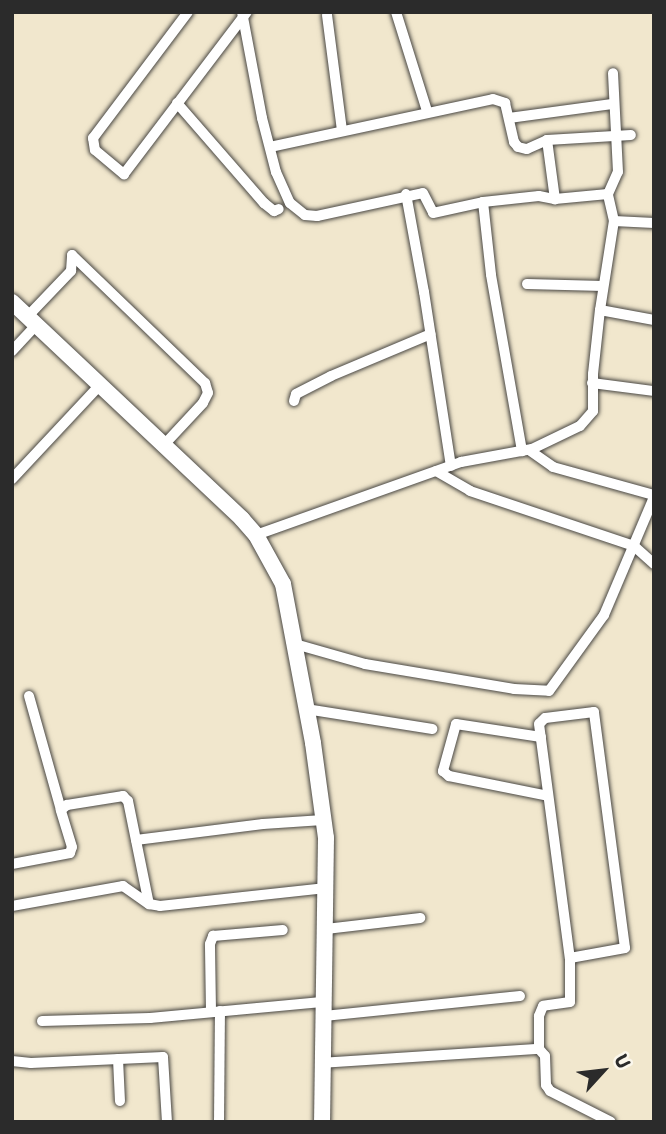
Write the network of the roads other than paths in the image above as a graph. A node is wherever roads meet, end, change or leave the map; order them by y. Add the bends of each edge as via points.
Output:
1 (188, 12) edge
2 (396, 12) edge
3 (245, 13) edge
4 (327, 15) dead end
5 (613, 73) dead end
6 (177, 103) junction
7 (612, 104) junction
8 (427, 111) junction
9 (509, 118) junction
10 (342, 131) junction
11 (615, 135) junction
12 (631, 135) dead end
13 (547, 140) junction
14 (270, 147) junction
15 (406, 194) junction
16 (608, 194) junction
17 (555, 199) junction
18 (483, 202) junction
19 (279, 209) dead end
20 (614, 220) junction
21 (654, 223) edge
22 (527, 284) dead end
23 (603, 286) junction
24 (12, 302) edge
25 (600, 310) junction
26 (654, 320) edge
27 (32, 321) junction
28 (431, 334) junction
29 (12, 351) edge
30 (593, 383) junction
31 (99, 386) junction
32 (654, 391) edge
33 (294, 401) dead end
34 (163, 446) junction
35 (526, 451) junction
36 (451, 466) junction
37 (436, 471) junction
38 (12, 479) edge
39 (654, 496) edge
40 (257, 535) junction
41 (634, 546) junction
42 (654, 564) edge
43 (295, 645) junction
44 (29, 696) dead end
45 (306, 709) junction
46 (432, 729) dead end
47 (541, 737) junction
48 (548, 796) junction
49 (61, 810) junction
50 (323, 820) junction
51 (136, 841) junction
52 (12, 864) edge
53 (326, 888) junction
54 (149, 904) junction
55 (12, 906) edge
56 (420, 918) dead end
57 (326, 929) junction
58 (283, 930) dead end
59 (570, 958) junction
60 (520, 996) dead end
61 (324, 1009) junction
62 (215, 1011) junction
63 (42, 1021) dead end
64 (539, 1049) junction
65 (118, 1059) junction
66 (12, 1061) edge
67 (321, 1063) junction
68 (120, 1101) dead end
69 (167, 1122) edge
70 (219, 1122) edge
71 (321, 1122) edge
72 (611, 1122) edge

1 - 6 street via 92,143 124,174
2 - 8 street
3 - 6 street
3 - 14 street
4 - 10 street
5 - 7 street
6 - 19 street via 264,203 274,211
7 - 9 street
7 - 11 street
8 - 9 street via 494,99 505,103
8 - 10 street
9 - 13 street via 518,147 527,149
10 - 14 street
11 - 12 street
11 - 13 street
11 - 16 street via 618,172
13 - 17 street
14 - 15 street via 290,203 305,215 329,214
15 - 18 street via 426,194 433,213
15 - 28 street
16 - 17 street
16 - 20 street
17 - 18 street via 538,196
18 - 35 street via 491,275
20 - 21 street
20 - 23 street
22 - 23 street
23 - 25 street
24 - 27 main road
25 - 26 street
25 - 30 street
27 - 29 street
27 - 31 main road
27 - 34 street via 71,271 72,255 205,383 208,393 203,403
28 - 33 street via 331,376 296,394
28 - 36 street
30 - 32 street
30 - 35 street via 593,411 580,426
31 - 34 main road
31 - 38 street
34 - 40 main road
35 - 36 street
35 - 39 street via 553,467
36 - 37 street
37 - 40 street
37 - 41 street via 470,491
39 - 41 street
40 - 43 main road via 285,591
41 - 42 street
41 - 43 street via 594,632 550,691 365,664
43 - 45 main road
44 - 49 street
45 - 46 street
45 - 50 main road
47 - 48 street
47 - 48 street via 456,724 443,771
47 - 59 street via 539,724 545,718 596,712 625,948
48 - 59 street
49 - 51 street via 67,805 123,796
49 - 52 street via 70,853
50 - 51 street
50 - 53 main road
51 - 54 street
53 - 54 street via 183,906
53 - 57 main road
54 - 55 street via 122,886
56 - 57 street
57 - 61 main road
58 - 62 street via 213,936
59 - 64 street via 570,1002 543,1006
60 - 61 street
61 - 62 street
61 - 67 main road
62 - 63 street
62 - 70 street
64 - 67 street
64 - 72 street via 545,1056 550,1091
65 - 66 street
65 - 68 street
65 - 69 street via 163,1057
67 - 71 main road

